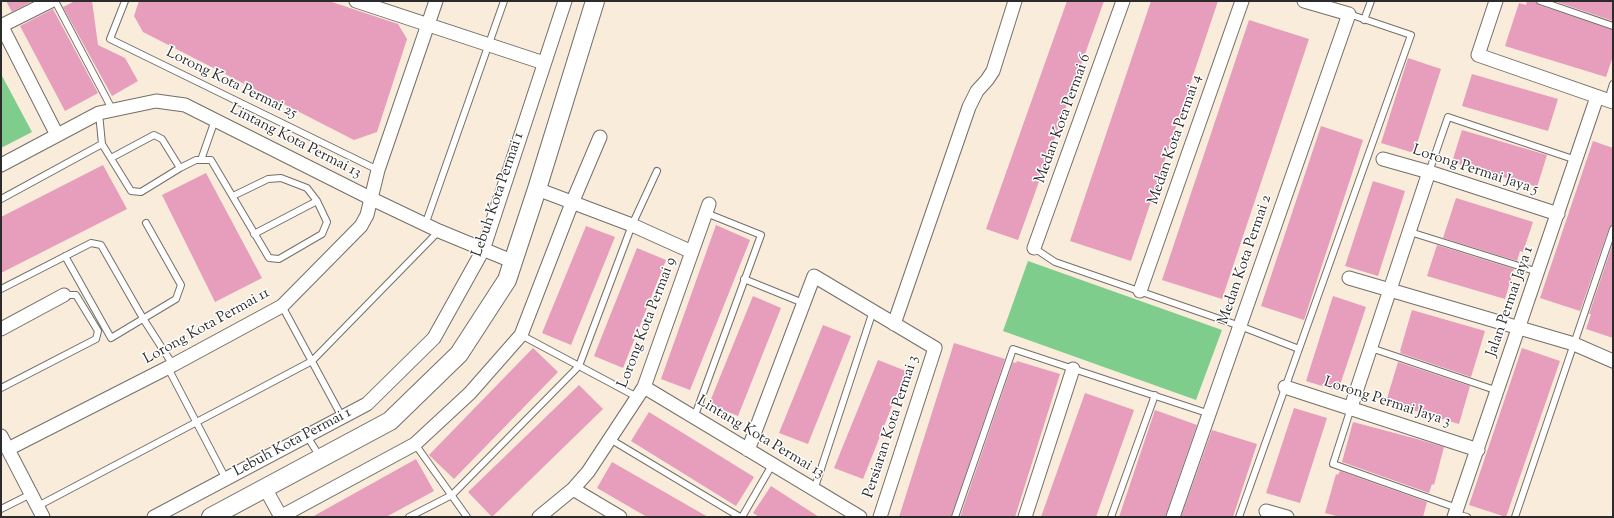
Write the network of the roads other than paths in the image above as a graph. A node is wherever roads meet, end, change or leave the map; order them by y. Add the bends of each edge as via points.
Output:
1 (50, 1) edge
2 (55, 1) edge
3 (125, 1) edge
4 (436, 1) edge
5 (504, 1) edge
6 (565, 1) edge
7 (595, 1) edge
8 (1015, 1) edge
9 (1123, 1) edge
10 (1242, 1) edge
11 (1304, 1) edge
12 (1371, 1) edge
13 (1496, 1) edge
14 (1540, 1) edge
15 (360, 2) edge
16 (1349, 14) junction
17 (1364, 20) junction
18 (428, 25) junction
19 (1, 26) edge
20 (1613, 26) edge
21 (489, 45) junction
22 (544, 63) junction
23 (1613, 84) edge
24 (1606, 100) edge
25 (112, 109) junction
26 (99, 113) junction
27 (216, 119) junction
28 (57, 135) junction
29 (600, 137) dead end
30 (102, 144) junction
31 (111, 158) junction
32 (1383, 158) dead end
33 (201, 160) junction
34 (1576, 160) junction
35 (1, 165) edge
36 (180, 168) junction
37 (378, 170) junction
38 (657, 171) dead end
39 (1429, 172) junction
40 (537, 189) junction
41 (233, 196) junction
42 (1, 199) edge
43 (372, 199) junction
44 (317, 201) junction
45 (572, 203) junction
46 (708, 208) joint
47 (1558, 214) junction
48 (146, 223) dead end
49 (425, 225) junction
50 (632, 225) junction
51 (1613, 229) edge
52 (439, 231) junction
53 (1410, 232) junction
54 (254, 234) junction
55 (1034, 248) joint
56 (483, 250) junction
57 (692, 252) junction
58 (65, 256) junction
59 (514, 262) junction
60 (1539, 273) junction
61 (1349, 278) dead end
62 (744, 279) junction
63 (1, 289) edge
64 (1390, 290) junction
65 (1140, 291) junction
66 (64, 296) joint
67 (803, 303) junction
68 (282, 306) junction
69 (874, 311) junction
70 (144, 320) junction
71 (894, 324) junction
72 (1240, 326) junction
73 (1, 329) edge
74 (1519, 329) junction
75 (521, 335) junction
76 (1574, 344) junction
77 (1371, 348) junction
78 (1299, 349) junction
79 (312, 361) junction
80 (1613, 361) edge
81 (171, 366) junction
82 (579, 366) junction
83 (1073, 369) junction
84 (1286, 387) junction
85 (1, 388) edge
86 (1498, 391) junction
87 (640, 392) junction
88 (1154, 395) junction
89 (1351, 407) junction
90 (1210, 414) junction
91 (342, 418) junction
92 (694, 418) junction
93 (196, 422) junction
94 (1, 436) edge
95 (307, 436) junction
96 (610, 439) junction
97 (415, 444) junction
98 (8, 450) junction
99 (748, 450) junction
100 (1478, 450) junction
101 (321, 458) junction
102 (772, 465) junction
103 (226, 479) junction
104 (265, 488) junction
105 (573, 489) junction
106 (814, 490) junction
107 (31, 494) junction
108 (452, 495) junction
109 (1, 509) edge
110 (1266, 510) dead end
111 (41, 512) edge
112 (1459, 514) edge
113 (154, 517) edge
114 (211, 517) edge
115 (280, 517) edge
116 (409, 517) edge
117 (467, 517) edge
118 (539, 517) edge
119 (620, 517) edge
120 (741, 517) edge
121 (860, 517) edge
122 (880, 517) edge
123 (955, 517) edge
124 (1025, 517) edge
125 (1111, 517) edge
126 (1173, 517) edge
127 (1239, 517) edge
128 (1287, 517) edge
129 (1515, 517) edge

1 - 19 street
2 - 25 lane
3 - 37 lane, Lorong Kota Permai 25 via 110,39
4 - 18 street, Lorong Kota Permai 11
5 - 21 lane
6 - 22 street, Lebuh Kota Permai 1
7 - 40 street, Lebuh Kota Permai 1
8 - 71 street via 993,70 976,91 969,107
9 - 55 street, Medan Kota Permai 6
10 - 65 street, Medan Kota Permai 4
11 - 16 street
12 - 17 lane
13 - 24 street via 1478,56
14 - 20 lane
15 - 18 street
16 - 17 lane
16 - 72 street, Medan Kota Permai 2
17 - 78 lane via 1411,35
18 - 21 street
18 - 37 street, Lorong Kota Permai 11
19 - 28 street
21 - 22 street
21 - 49 lane
22 - 56 street, Lebuh Kota Permai 1
23 - 24 lane
24 - 34 street, Jalan Permai Jaya 1
25 - 26 street, Lintang Kota Permai 13
25 - 27 street, Lintang Kota Permai 13 via 156,101 185,105
26 - 28 street, Lintang Kota Permai 13
26 - 30 lane
27 - 33 lane
27 - 43 street, Lintang Kota Permai 13
28 - 35 street, Lintang Kota Permai 13
29 - 45 street
30 - 31 lane
30 - 42 lane
31 - 36 lane via 154,135 162,138
31 - 36 lane via 131,191 141,192
32 - 39 street, Lorong Permai Jaya 5
33 - 36 lane
33 - 41 lane via 211,160
34 - 39 lane via 1448,117
34 - 47 street, Jalan Permai Jaya 1
37 - 43 street, Lorong Kota Permai 11
38 - 50 lane
39 - 47 street, Lorong Permai Jaya 5
39 - 53 street
40 - 45 street
40 - 59 street, Lebuh Kota Permai 1
41 - 44 lane via 268,178 281,178 307,188
41 - 54 lane
43 - 49 street, Lintang Kota Permai 13
43 - 68 street, Lorong Kota Permai 11 via 361,226
44 - 54 lane
44 - 54 lane via 327,222 322,234 279,259 270,258
45 - 50 street
45 - 75 street
46 - 57 street, Lorong Kota Permai 9
46 - 62 lane via 761,236
47 - 60 street, Jalan Permai Jaya 1
48 - 70 lane via 181,285 176,299
49 - 52 street, Lintang Kota Permai 13
50 - 57 street
50 - 82 lane
51 - 76 lane
52 - 56 street, Lintang Kota Permai 13
52 - 79 lane
53 - 60 lane
53 - 64 street
55 - 65 lane via 1055,262
56 - 59 street, Lintang Kota Permai 13
56 - 91 street, Lebuh Kota Permai 1 via 434,338 367,404
57 - 87 street, Lorong Kota Permai 9
58 - 63 lane
58 - 70 lane via 91,243 102,245
58 - 70 lane via 110,338
59 - 101 street, Lebuh Kota Permai 1 via 507,280 459,354 390,421
60 - 74 street, Jalan Permai Jaya 1
61 - 64 street
62 - 67 lane
62 - 92 lane
64 - 74 street
64 - 77 street
65 - 72 lane
66 - 73 street
66 - 85 lane via 76,295 98,331 96,339
67 - 69 street via 814,276
67 - 99 street
68 - 79 lane
68 - 81 street, Lorong Kota Permai 11
69 - 71 street
69 - 106 lane
70 - 81 lane
71 - 122 street, Persiaran Kota Permai 3 via 935,348
72 - 78 lane
72 - 90 street, Medan Kota Permai 2
74 - 76 street
74 - 86 street, Jalan Permai Jaya 1
75 - 82 lane
75 - 97 street via 470,393
76 - 80 street
76 - 129 lane
77 - 86 lane
77 - 89 street
78 - 84 lane
79 - 91 lane
79 - 93 lane
81 - 93 lane
81 - 98 street, Lorong Kota Permai 11
82 - 87 lane
82 - 108 lane
83 - 88 lane
83 - 123 lane via 1013,349
83 - 124 street
84 - 89 street, Lorong Permai Jaya 3
84 - 127 lane
86 - 100 street, Jalan Permai Jaya 1
87 - 92 street, Lintang Kota Permai 13
87 - 96 street, Lorong Kota Permai 9
88 - 90 lane
88 - 125 lane
89 - 100 street, Lorong Permai Jaya 3
89 - 112 lane via 1333,464
90 - 126 street, Medan Kota Permai 2
91 - 95 street, Lebuh Kota Permai 1
92 - 99 street, Lintang Kota Permai 13
93 - 103 lane
93 - 111 lane via 88,481
94 - 98 street
95 - 101 lane
95 - 103 street, Lebuh Kota Permai 1
96 - 105 street, Lorong Kota Permai 9
96 - 120 lane
97 - 108 lane
97 - 115 street
98 - 107 street
99 - 102 street, Lintang Kota Permai 13
100 - 112 street, Jalan Permai Jaya 1
101 - 104 street, Lebuh Kota Permai 1
102 - 106 street, Lintang Kota Permai 13
102 - 120 lane
103 - 113 street, Lebuh Kota Permai 1
104 - 114 street, Lebuh Kota Permai 1
104 - 115 street
105 - 118 street, Lorong Kota Permai 9
105 - 119 street
106 - 121 street, Lintang Kota Permai 13
107 - 109 lane
107 - 111 street
108 - 116 lane
108 - 117 lane
110 - 128 street

